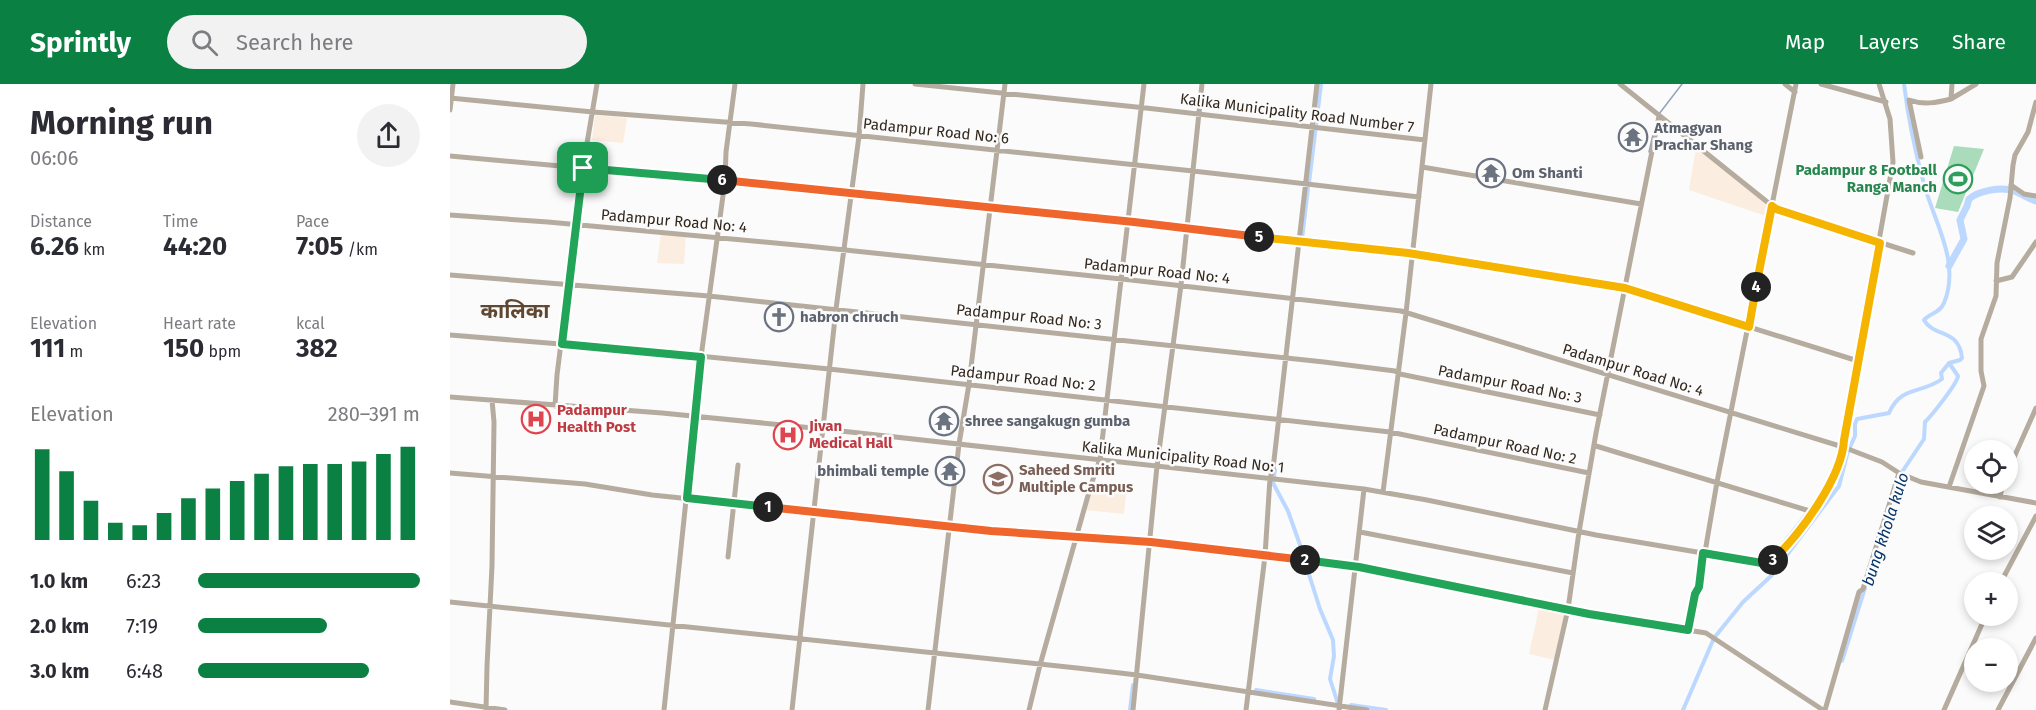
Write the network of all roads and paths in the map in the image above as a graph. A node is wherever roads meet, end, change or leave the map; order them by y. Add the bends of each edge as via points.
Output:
1 (453, 84) edge
2 (597, 84) edge
3 (735, 84) edge
4 (863, 84) edge
5 (915, 84) edge
6 (1005, 84) edge
7 (1144, 84) edge
8 (1202, 84) edge
9 (1317, 84) edge
10 (1431, 84) edge
11 (1620, 84) edge
12 (1785, 84) edge
13 (1796, 84) edge
14 (1821, 84) edge
15 (1879, 84) edge
16 (1952, 84) edge
17 (1976, 84) edge
18 (1793, 91) junction
19 (1004, 92) junction
20 (451, 98) edge
21 (1951, 99) junction
22 (1886, 102) junction
23 (2036, 102) edge
24 (1142, 108) junction
25 (450, 110) edge
26 (593, 112) junction
27 (1198, 114) junction
28 (1658, 115) junction
29 (730, 123) junction
30 (1312, 127) junction
31 (859, 136) junction
32 (1425, 140) junction
33 (997, 150) junction
34 (450, 156) edge
35 (1922, 157) dead end
36 (1135, 165) junction
37 (1422, 167) junction
38 (583, 168) junction
39 (1193, 171) junction
40 (724, 181) junction
41 (1305, 184) junction
42 (2011, 185) junction
43 (851, 193) junction
44 (2036, 196) edge
45 (1419, 197) junction
46 (1641, 204) junction
47 (1772, 206) junction
48 (989, 208) junction
49 (450, 215) edge
50 (1128, 222) junction
51 (577, 224) junction
52 (1187, 229) junction
53 (717, 238) junction
54 (1299, 242) junction
55 (2036, 242) edge
56 (1880, 243) junction
57 (845, 250) junction
58 (1912, 253) dead end
59 (1412, 255) junction
60 (982, 264) junction
61 (450, 275) edge
62 (1121, 279) junction
63 (1996, 280) junction
64 (570, 285) junction
65 (1181, 285) junction
66 (1625, 288) junction
67 (709, 296) junction
68 (1293, 298) junction
69 (836, 309) junction
70 (1406, 313) junction
71 (976, 324) junction
72 (1749, 327) junction
73 (450, 335) edge
74 (1114, 339) junction
75 (562, 344) junction
76 (1173, 345) junction
77 (701, 357) junction
78 (1286, 359) junction
79 (1857, 361) junction
80 (829, 369) junction
81 (1398, 373) junction
82 (1608, 375) junction
83 (969, 384) junction
84 (450, 397) edge
85 (1107, 399) junction
86 (492, 400) junction
87 (555, 406) junction
88 (1167, 406) junction
89 (2036, 408) edge
90 (1731, 413) junction
91 (1600, 415) junction
92 (694, 416) junction
93 (1279, 419) junction
94 (823, 429) junction
95 (1390, 432) junction
96 (959, 444) junction
97 (1596, 446) junction
98 (1843, 447) junction
99 (2018, 448) edge
100 (1100, 459) junction
101 (738, 465) dead end
102 (1158, 466) junction
103 (450, 473) edge
104 (1589, 473) junction
105 (1899, 473) junction
106 (494, 478) junction
107 (1270, 478) junction
108 (1717, 482) junction
109 (1949, 487) junction
110 (1364, 489) junction
111 (1383, 492) junction
112 (2001, 494) edge
113 (2000, 497) junction
114 (687, 498) junction
115 (2036, 502) edge
116 (734, 503) junction
117 (1810, 511) junction
118 (815, 512) junction
119 (2036, 516) edge
120 (949, 526) junction
121 (1360, 532) junction
122 (1579, 532) junction
123 (1077, 536) junction
124 (1151, 542) junction
125 (1703, 553) junction
126 (728, 556) dead end
127 (1265, 556) junction
128 (1356, 567) junction
129 (2006, 572) edge
130 (1573, 573) junction
131 (450, 602) edge
132 (491, 606) junction
133 (1569, 609) junction
134 (673, 625) junction
135 (1981, 626) edge
136 (1688, 630) junction
137 (2036, 638) edge
138 (801, 639) junction
139 (935, 653) junction
140 (1040, 665) junction
141 (1136, 674) junction
142 (1249, 692) junction
143 (450, 702) edge
144 (1340, 706) edge
145 (486, 708) edge
146 (506, 710) edge
147 (664, 710) edge
148 (792, 710) edge
149 (928, 710) edge
150 (1029, 710) edge
151 (1133, 710) edge
152 (1246, 710) edge
153 (1367, 710) edge
154 (1545, 710) edge
155 (1824, 710) edge
156 (1944, 710) edge
157 (1998, 710) edge

1 - 20 street
2 - 26 street
3 - 29 street
4 - 31 street
5 - 19 street, Kalika Municipality Road Number 7
6 - 19 street
7 - 24 street
8 - 27 street
9 - 30 street
10 - 32 street
11 - 28 street
12 - 18 street
13 - 18 street
14 - 22 street
15 - 22 street, Kalika Municipality Road No: 1
16 - 21 street
17 - 21 street
18 - 47 street
19 - 24 street, Kalika Municipality Road Number 7
19 - 33 street
20 - 25 street
20 - 26 street, Padampur Road No: 6
21 - 35 street via 1918,103 1909,100
22 - 56 street, Kalika Municipality Road No: 1 via 1893,162
23 - 42 street via 2028,132 2015,155
24 - 27 street, Kalika Municipality Road Number 7
24 - 36 street
26 - 29 street, Padampur Road No: 6
26 - 38 street
27 - 30 street, Kalika Municipality Road Number 7
27 - 39 street
28 - 46 street
28 - 47 street
29 - 31 street, Padampur Road No: 6
29 - 40 street
30 - 32 street, Kalika Municipality Road Number 7
30 - 41 street
31 - 33 street, Padampur Road No: 6
31 - 43 street
32 - 37 street
33 - 36 street, Padampur Road No: 6
33 - 48 street
34 - 38 street
36 - 39 street, Padampur Road No: 6
36 - 50 street
37 - 45 street
37 - 46 street
38 - 40 street
38 - 51 street
39 - 41 street, Padampur Road No: 6
39 - 52 street
40 - 43 street
40 - 53 street
41 - 45 street, Padampur Road No: 6
41 - 54 street
42 - 44 street via 2024,194
42 - 63 street
43 - 48 street
43 - 57 street
45 - 59 street
46 - 66 street
47 - 56 street
47 - 72 street
48 - 50 street
48 - 60 street
49 - 51 street, Padampur Road No: 4
50 - 52 street
50 - 62 street
51 - 53 street, Padampur Road No: 4
51 - 64 street
52 - 54 street
52 - 65 street
53 - 57 street, Padampur Road No: 4
53 - 67 street
54 - 59 street
54 - 68 street
55 - 63 street via 2012,277
56 - 58 street
56 - 79 street, Kalika Municipality Road No: 1
57 - 60 street, Padampur Road No: 4
57 - 69 street
59 - 66 street
59 - 70 street
60 - 62 street, Padampur Road No: 4
60 - 71 street
61 - 64 street, Padampur Road No: 3
62 - 65 street, Padampur Road No: 4
62 - 74 street
63 - 109 street via 1996,296 1980,339 1984,386
64 - 67 street, Padampur Road No: 3
64 - 75 street
65 - 68 street, Padampur Road No: 4
65 - 76 street
66 - 72 street
66 - 82 street
67 - 69 street, Padampur Road No: 3
67 - 77 street
68 - 70 street, Padampur Road No: 4
68 - 78 street
69 - 71 street, Padampur Road No: 3
69 - 80 street
70 - 81 street
70 - 82 street, Padampur Road No: 4
71 - 74 street, Padampur Road No: 3
71 - 83 street
72 - 79 street
72 - 90 street
73 - 75 street, Padampur Road No: 2
74 - 76 street, Padampur Road No: 3
74 - 85 street
75 - 77 street, Padampur Road No: 2
75 - 87 street
76 - 78 street, Padampur Road No: 3
76 - 88 street
77 - 80 street, Padampur Road No: 2
77 - 92 street
78 - 81 street, Padampur Road No: 3
78 - 93 street
79 - 98 street, Kalika Municipality Road No: 1
80 - 83 street, Padampur Road No: 2
80 - 94 street
81 - 91 street, Padampur Road No: 3
81 - 95 street
82 - 90 street, Padampur Road No: 4
82 - 91 street
83 - 85 street, Padampur Road No: 2
83 - 96 street
84 - 86 street, Kalika Municipality Road No: 1
85 - 88 street, Padampur Road No: 2
85 - 100 street
86 - 87 street, Kalika Municipality Road No: 1
86 - 106 street
87 - 92 street, Kalika Municipality Road No: 1
88 - 93 street, Padampur Road No: 2
88 - 102 street
89 - 99 street
90 - 98 street, Padampur Road No: 4
90 - 108 street
91 - 97 street
92 - 94 street, Kalika Municipality Road No: 1
92 - 114 street
93 - 95 street, Padampur Road No: 2
93 - 107 street
94 - 96 street, Kalika Municipality Road No: 1
94 - 118 street
95 - 104 street, Padampur Road No: 2
95 - 111 street
96 - 100 street, Kalika Municipality Road No: 1
96 - 120 street
97 - 104 street
97 - 108 street, Padampur Road No: 2
98 - 105 street, Padampur Road No: 4
98 - 117 street, Kalika Municipality Road No: 1 via 1839,465
100 - 102 street, Kalika Municipality Road No: 1
100 - 123 street
101 - 116 street
102 - 107 street, Kalika Municipality Road No: 1
102 - 124 street
103 - 106 street
104 - 122 street
105 - 109 street, Padampur Road No: 4
105 - 155 street
106 - 114 street via 585,484
106 - 132 street
107 - 110 street, Kalika Municipality Road No: 1
107 - 127 street
108 - 117 street, Padampur Road No: 2
108 - 125 street
109 - 113 street, Padampur Road No: 4
110 - 111 street, Kalika Municipality Road No: 1
110 - 121 street
111 - 122 street, Kalika Municipality Road No: 1
112 - 113 street
113 - 115 street, Padampur Road No: 4
114 - 116 street
114 - 134 street
116 - 118 street
116 - 126 street
117 - 125 street, Kalika Municipality Road No: 1 via 1770,562
118 - 120 street
118 - 138 street
119 - 129 street
120 - 123 street
120 - 139 street
121 - 128 street
121 - 130 street
122 - 125 street, Kalika Municipality Road No: 1
122 - 130 street
123 - 124 street
123 - 140 street
124 - 127 street
124 - 141 street
125 - 136 street
127 - 128 street
127 - 142 street
128 - 133 street
128 - 144 street
130 - 133 street
131 - 132 street
132 - 134 street
132 - 145 street
133 - 136 street
133 - 154 street
134 - 138 street
134 - 147 street
135 - 156 street
136 - 155 street via 1706,633
137 - 157 street
138 - 139 street
138 - 148 street
139 - 140 street
139 - 149 street
140 - 141 street
140 - 150 street
141 - 142 street
141 - 151 street
142 - 144 street
142 - 152 street
143 - 145 street
144 - 153 street
145 - 146 street

